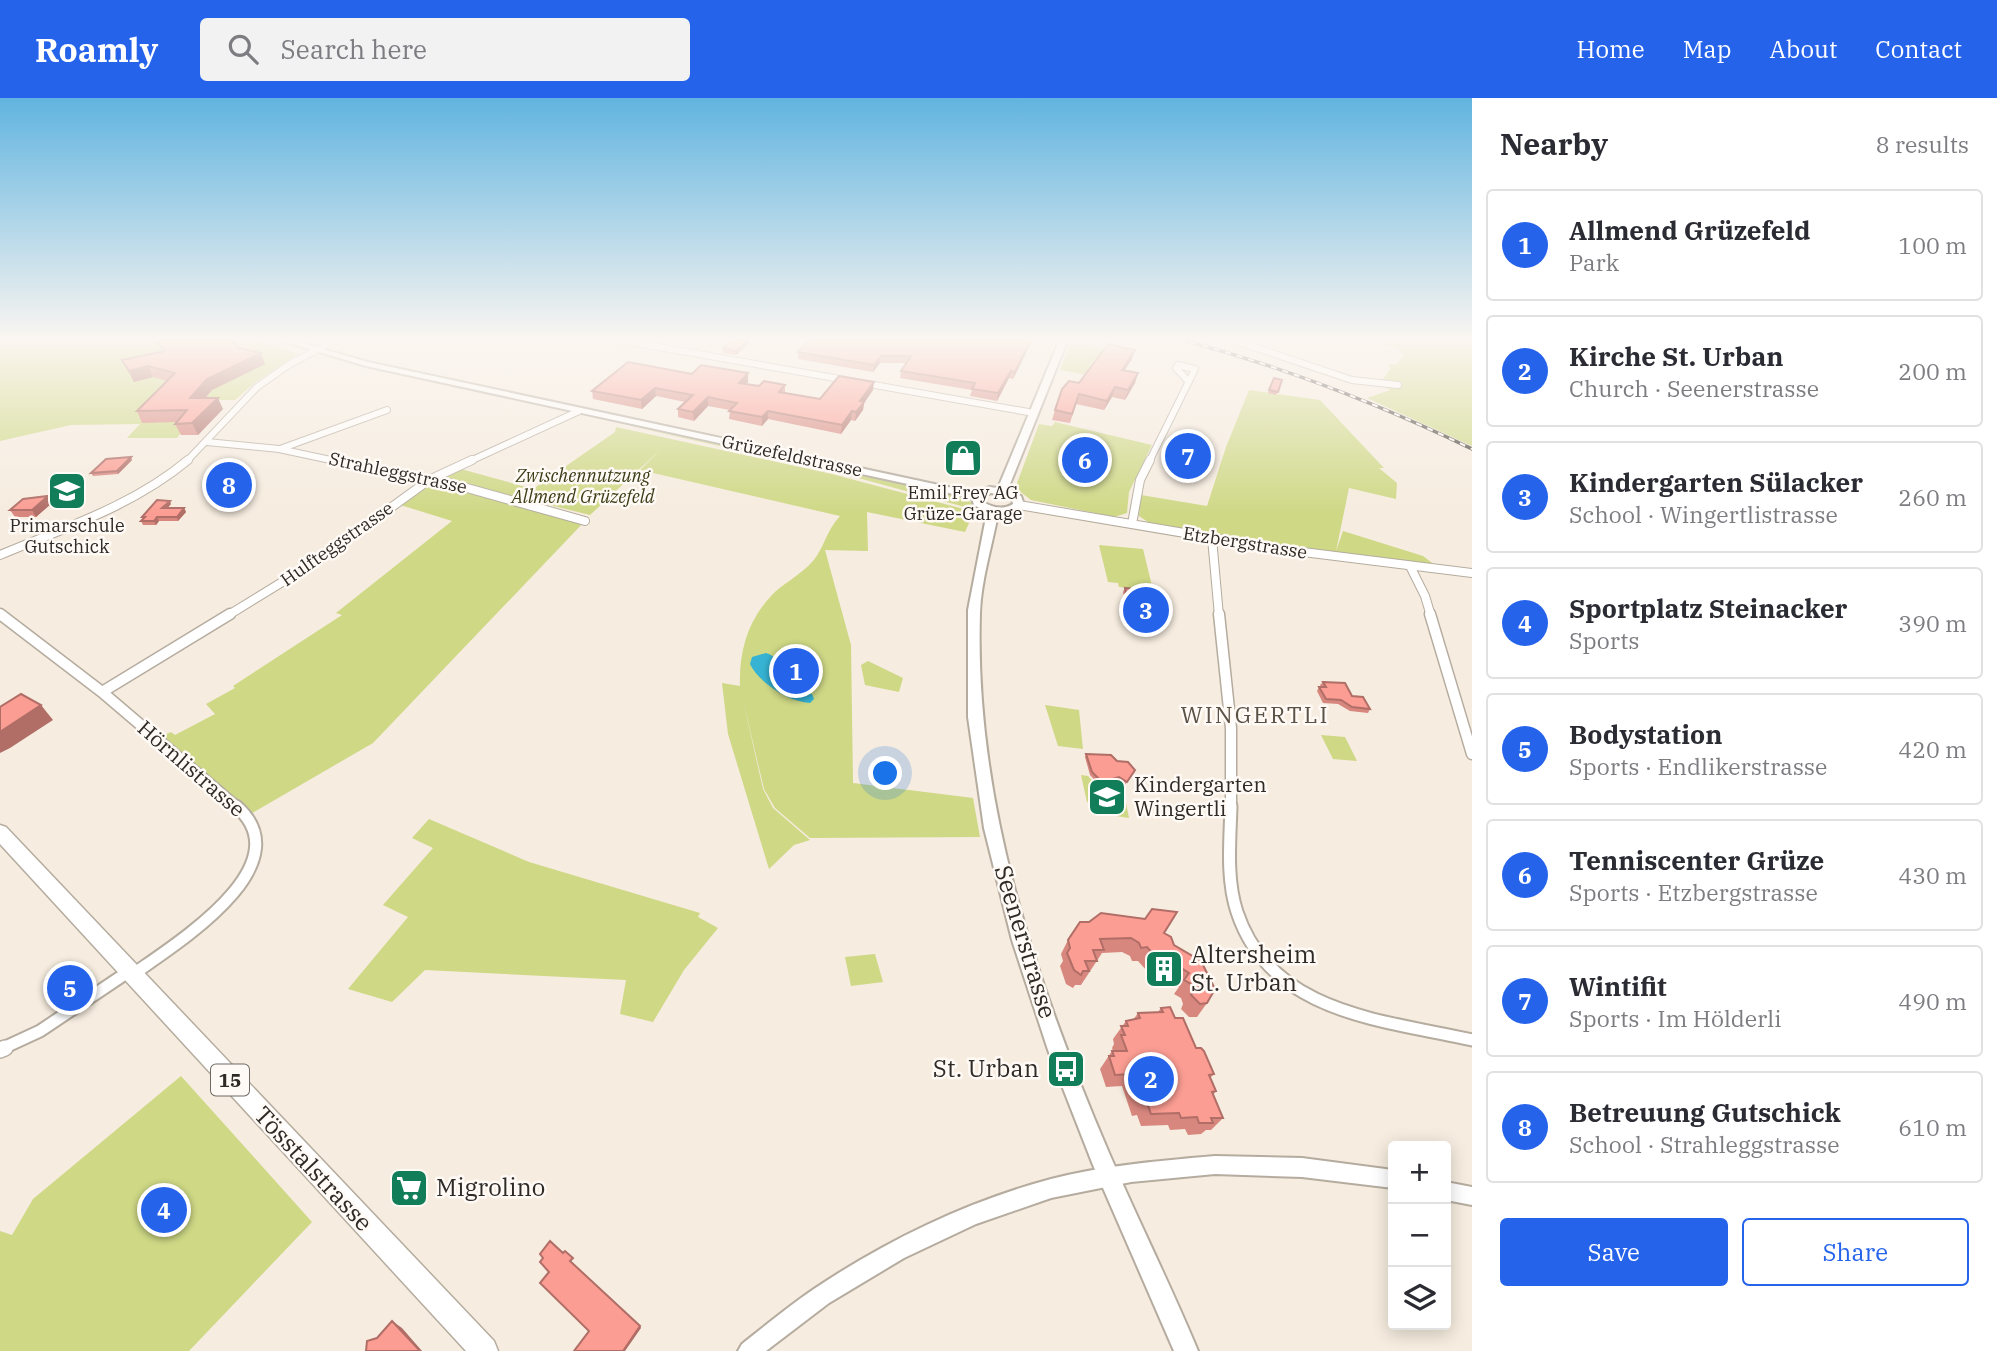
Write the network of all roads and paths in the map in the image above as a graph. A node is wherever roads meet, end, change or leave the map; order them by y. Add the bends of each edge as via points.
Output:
1 (245, 397) edge
2 (519, 397) edge
3 (946, 397) edge
4 (1040, 397) edge
5 (1180, 397) edge
6 (387, 410) dead end
7 (579, 411) junction
8 (1034, 413) junction
9 (207, 442) junction
10 (279, 449) junction
11 (429, 480) junction
12 (1002, 491) junction
13 (977, 496) junction
14 (1019, 505) junction
15 (993, 510) junction
16 (585, 521) dead end
17 (1132, 524) junction
18 (1212, 538) junction
19 (0, 555) edge
20 (1410, 568) junction
21 (1472, 573) edge
22 (0, 614) edge
23 (103, 692) junction
24 (1472, 754) edge
25 (0, 832) edge
26 (130, 973) junction
27 (1472, 1040) edge
28 (0, 1049) edge
29 (1108, 1175) junction
30 (1388, 1179) edge
31 (1451, 1192) edge
32 (1472, 1196) edge
33 (484, 1351) edge
34 (749, 1351) edge
35 (1186, 1351) edge

1 - 9 street
2 - 7 main road, Grüzefeldstrasse
3 - 8 street
4 - 8 main road
5 - 17 street via 1140,481
6 - 10 street
7 - 11 street, Hulfteggstrasse
7 - 13 main road, Grüzefeldstrasse
8 - 12 main road
9 - 10 street, Strahleggstrasse
9 - 19 street via 176,470 136,496
10 - 11 street, Strahleggstrasse
11 - 16 street, Strahleggstrasse
11 - 23 street, Hulfteggstrasse via 323,557
12 - 13 main road via 984,491
12 - 14 main road via 1013,495
13 - 15 main road via 982,506
14 - 15 main road via 1007,511
14 - 17 street, Etzbergstrasse
15 - 29 main road, Seenerstrasse via 973,614 978,744 997,848 1027,958
17 - 18 street, Etzbergstrasse
18 - 20 street, Etzbergstrasse
18 - 27 street via 1231,720 1231,887 1246,936 1277,973 1336,1009
20 - 21 street, Etzbergstrasse
20 - 24 street via 1426,597
22 - 23 street, Hörnlistrasse
23 - 26 street, Hörnlistrasse via 247,816 256,840 244,878 221,909
25 - 26 main road, Tösstalstrasse / 15
26 - 28 street, Hörnlistrasse via 40,1031
26 - 33 main road, Tösstalstrasse / 15
29 - 30 street via 1259,1165
29 - 34 street via 1015,1198 895,1250 830,1289
29 - 35 main road, Seenerstrasse
31 - 32 street

